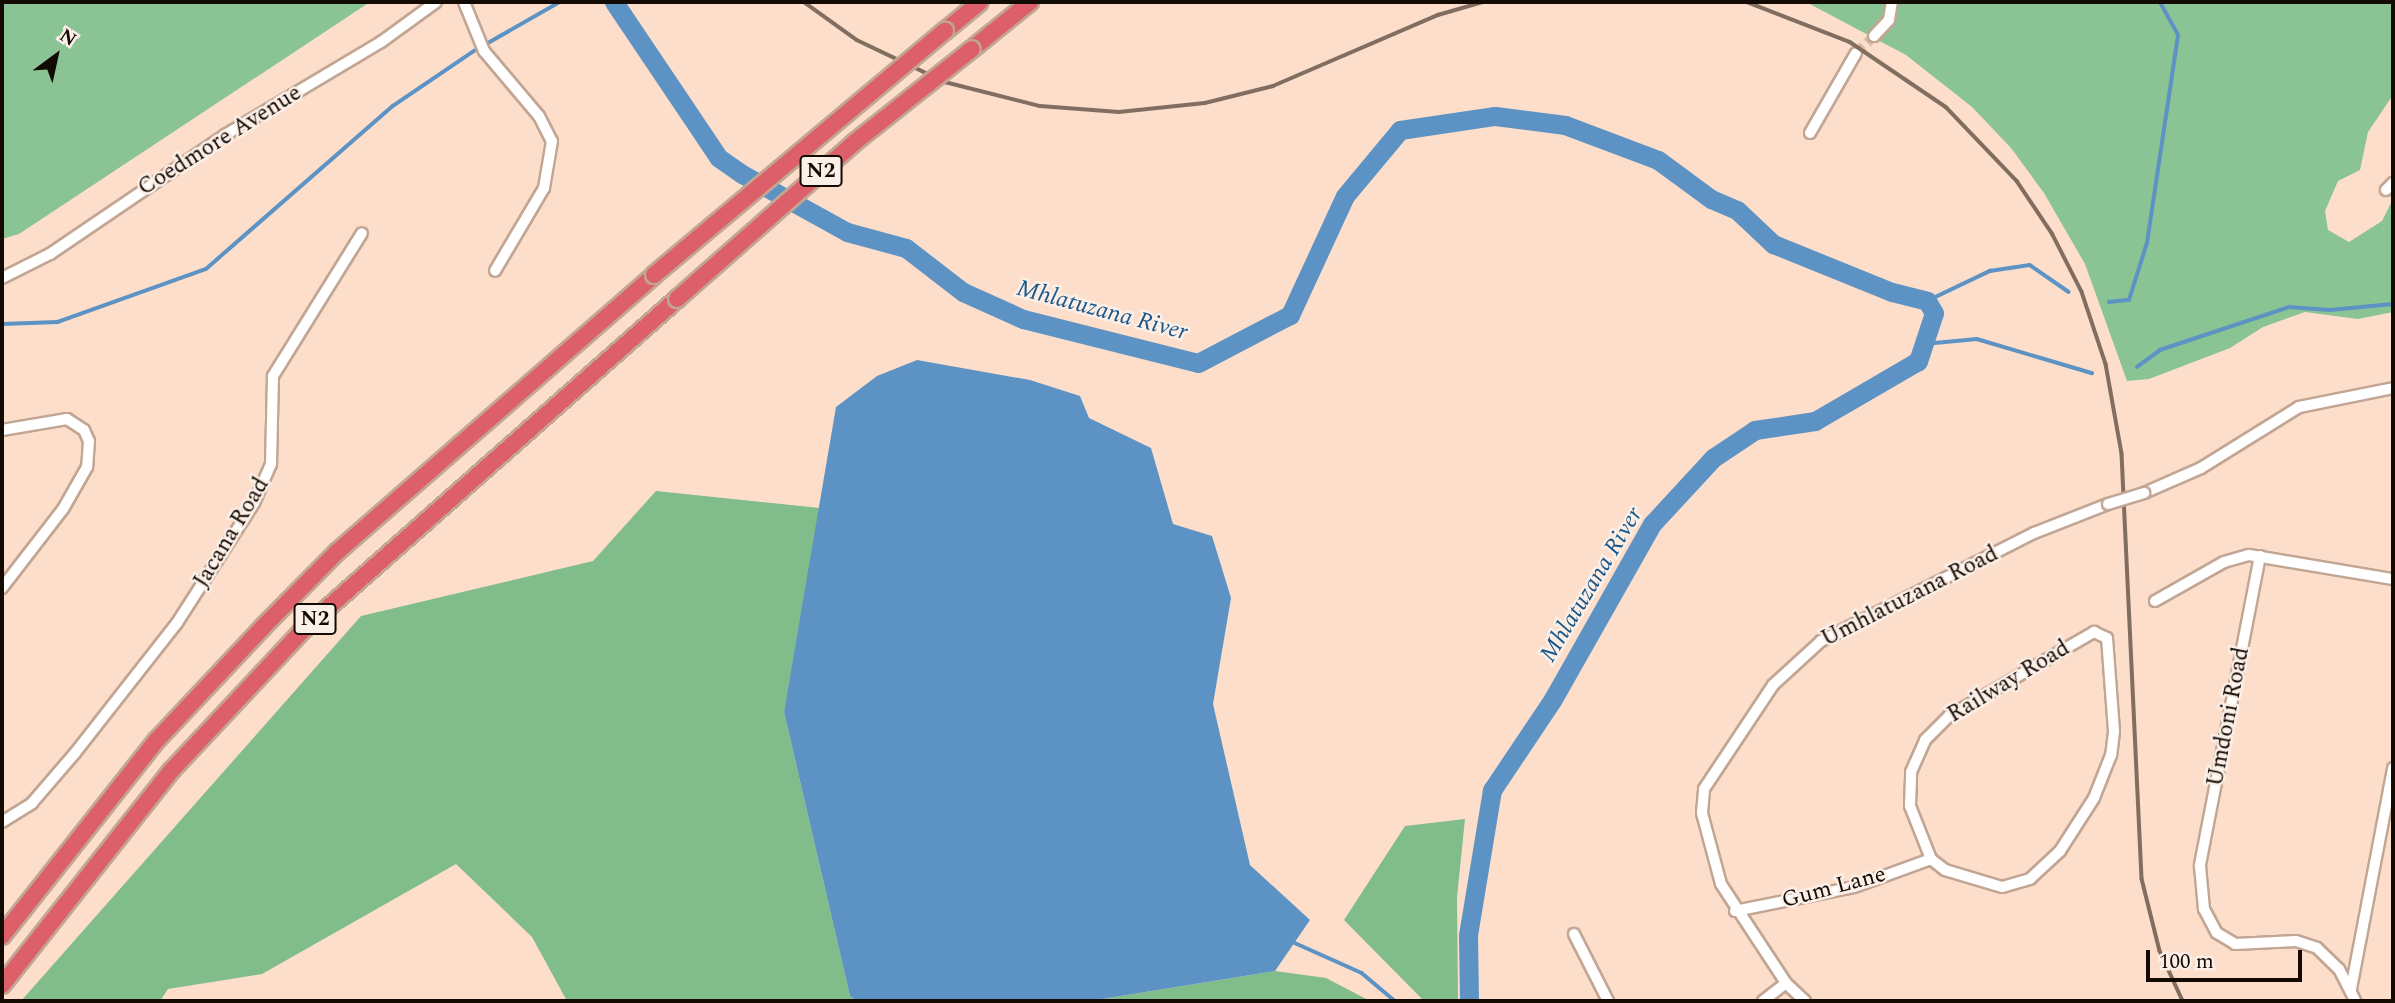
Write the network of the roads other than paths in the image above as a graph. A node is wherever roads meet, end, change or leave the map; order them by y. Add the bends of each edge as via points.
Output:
1 (436, 2) edge
2 (464, 2) edge
3 (980, 2) edge
4 (1030, 2) edge
5 (1892, 2) edge
6 (1874, 36) tunnel mouth
7 (1856, 53) tunnel mouth
8 (1810, 133) dead end
9 (362, 233) dead end
10 (495, 271) dead end
11 (2, 278) edge
12 (2393, 388) edge
13 (2, 430) edge
14 (2260, 556) junction
15 (2393, 579) edge
16 (2, 588) edge
17 (2155, 601) dead end
18 (2393, 768) edge
19 (2, 822) edge
20 (1931, 859) junction
21 (1735, 911) junction
22 (1574, 934) dead end
23 (2, 936) edge
24 (1786, 983) junction
25 (2, 985) edge
26 (2351, 989) junction
27 (1608, 1001) edge
28 (1763, 1001) edge
29 (1805, 1001) edge
30 (2355, 1001) edge

1 - 11 street, Coedmore Avenue via 381,42 225,135 50,254
2 - 10 street via 484,51 546,124 552,141 544,188
3 - 23 highway, N2, bridge via 654,275 337,552 157,740
4 - 25 highway, N2, bridge via 855,142 304,629 172,770
5 - 6 street via 1889,19
7 - 8 street
9 - 19 street, Jacana Road via 273,376 271,464 254,503 177,623 32,803
12 - 21 street, Umhlatuzana Road, bridge via 2299,407 2201,468 2034,533 1850,624 1813,648 1773,685 1704,789 1710,847
13 - 16 street via 67,419 84,430 89,441 87,467 63,509
14 - 15 street
14 - 17 street via 2224,562
14 - 26 street, Umdoni Road via 2199,877 2204,909 2217,933 2244,946 2296,941 2310,945 2329,957
18 - 26 street
20 - 20 street, Railway Road via 1910,798 1911,772 1925,740 1949,716 1978,698 2094,632 2106,636 2114,732 2111,755 2094,798 2060,851 2030,879 2001,887 1962,879
20 - 21 street, Gum Lane via 1854,887
21 - 24 street, Umhlatuzana Road
22 - 27 street
24 - 28 street
24 - 29 street, Umhlatuzana Road
26 - 30 street

